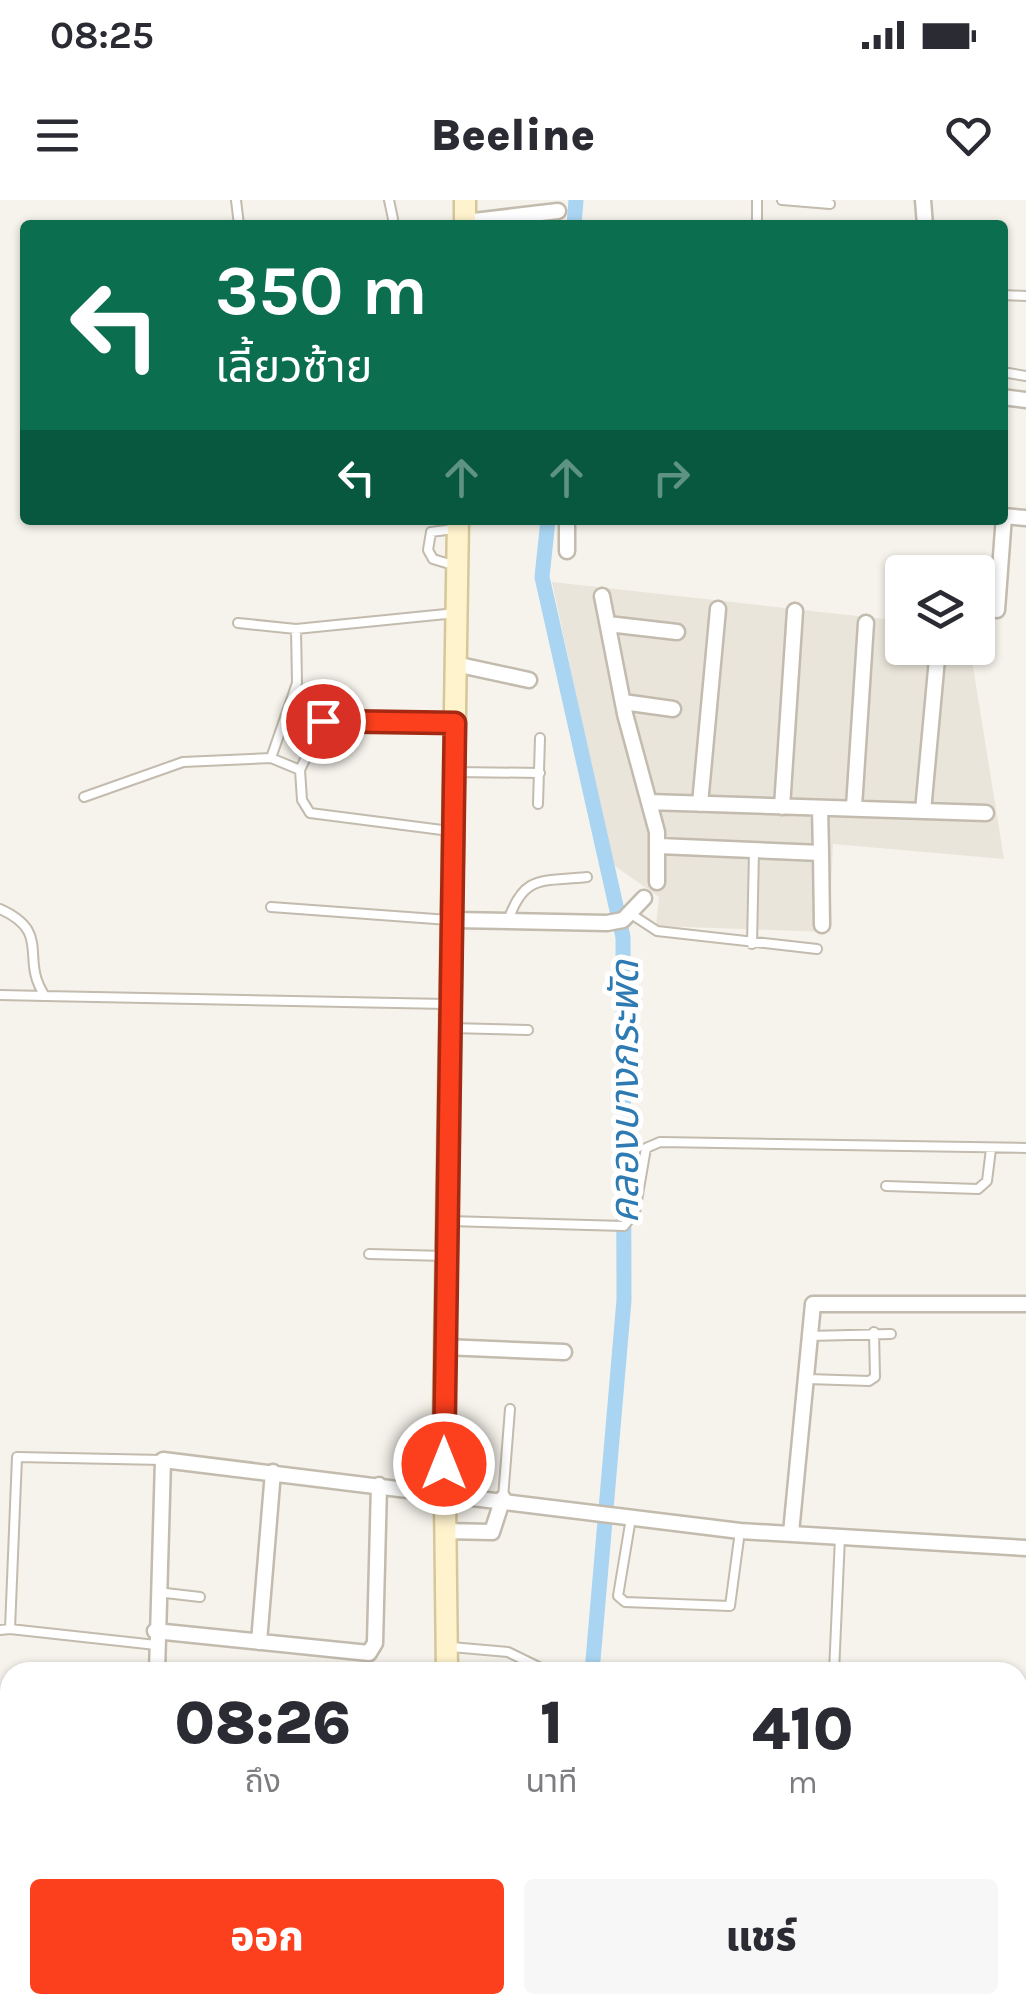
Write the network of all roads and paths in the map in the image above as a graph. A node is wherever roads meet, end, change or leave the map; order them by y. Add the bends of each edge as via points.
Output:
1 (390, 200) edge
2 (782, 200) edge
3 (830, 204) dead end
4 (558, 211) dead end
5 (393, 219) dead end
6 (494, 220) edge
7 (455, 525) edge
8 (458, 525) edge
9 (566, 525) edge
10 (1002, 525) edge
11 (567, 551) dead end
12 (457, 566) junction
13 (602, 596) dead end
14 (718, 609) dead end
15 (997, 610) dead end
16 (795, 612) dead end
17 (456, 613) junction
18 (866, 623) dead end
19 (238, 624) dead end
20 (608, 624) junction
21 (296, 629) junction
22 (677, 632) dead end
23 (455, 664) junction
24 (936, 665) edge
25 (529, 680) dead end
26 (294, 695) junction
27 (623, 702) junction
28 (673, 709) dead end
29 (323, 721) junction
30 (455, 723) junction
31 (540, 738) dead end
32 (271, 758) junction
33 (300, 770) junction
34 (455, 772) junction
35 (540, 773) junction
36 (84, 796) dead end
37 (649, 802) junction
38 (538, 804) dead end
39 (700, 804) junction
40 (782, 806) junction
41 (854, 807) junction
42 (820, 808) junction
43 (923, 811) junction
44 (986, 813) dead end
45 (454, 832) junction
46 (659, 846) junction
47 (754, 851) junction
48 (821, 853) junction
49 (587, 877) dead end
50 (656, 882) dead end
51 (644, 898) dead end
52 (271, 907) dead end
53 (0, 909) edge
54 (620, 919) junction
55 (454, 920) junction
56 (508, 921) junction
57 (822, 925) dead end
58 (752, 944) junction
59 (817, 950) dead end
60 (0, 994) edge
61 (44, 996) junction
62 (451, 1004) junction
63 (450, 1028) junction
64 (528, 1030) dead end
65 (1026, 1148) edge
66 (991, 1149) junction
67 (886, 1186) dead end
68 (446, 1221) junction
69 (369, 1254) dead end
70 (445, 1256) junction
71 (1026, 1304) edge
72 (874, 1332) junction
73 (890, 1334) dead end
74 (808, 1336) junction
75 (444, 1347) junction
76 (564, 1352) dead end
77 (808, 1379) junction
78 (510, 1409) dead end
79 (163, 1460) junction
80 (273, 1472) junction
81 (379, 1485) junction
82 (444, 1492) junction
83 (503, 1498) junction
84 (631, 1518) junction
85 (444, 1531) junction
86 (740, 1531) junction
87 (792, 1533) junction
88 (840, 1537) junction
89 (1026, 1548) edge
90 (156, 1592) junction
91 (200, 1597) dead end
92 (5, 1630) edge
93 (156, 1638) junction
94 (259, 1642) junction
95 (446, 1647) junction
96 (156, 1662) edge
97 (447, 1662) edge
98 (528, 1662) edge
99 (834, 1662) edge

1 - 5 lane
2 - 3 lane
4 - 6 street
7 - 12 lane via 432,532 428,550 433,559
8 - 12 street
9 - 11 street
10 - 15 street
12 - 17 street
13 - 20 street
14 - 39 street
16 - 40 street
17 - 21 lane
17 - 23 street
18 - 41 street
19 - 21 lane
20 - 22 street
20 - 27 street
21 - 26 lane
23 - 25 street
23 - 30 street
24 - 43 street
26 - 29 lane
26 - 32 lane
27 - 28 street
27 - 37 street
29 - 30 lane
29 - 33 lane
30 - 34 street
31 - 35 lane
32 - 33 lane
32 - 36 lane via 183,762
33 - 45 lane via 310,813
34 - 35 lane
34 - 45 street
35 - 38 lane
37 - 39 street
37 - 46 street
39 - 40 street
40 - 42 street
41 - 42 street
41 - 43 street
42 - 48 street
43 - 44 street
45 - 55 street
46 - 47 street
46 - 50 street
47 - 48 street
47 - 58 lane
48 - 57 street
49 - 56 lane via 528,885
51 - 54 street
52 - 55 lane
53 - 61 lane via 30,929 35,980
54 - 56 street
54 - 58 lane
55 - 56 street
55 - 62 street
58 - 59 lane
60 - 61 lane
61 - 62 lane
62 - 63 street
63 - 64 lane
63 - 68 street
65 - 66 lane
66 - 67 lane via 987,1181 978,1190
66 - 68 lane via 649,1144 635,1212 616,1228
68 - 70 street
69 - 70 lane
70 - 75 street
71 - 74 street via 816,1301
72 - 73 lane
72 - 74 lane
72 - 77 lane via 869,1381
74 - 77 street
75 - 76 street
75 - 82 street
77 - 87 street
78 - 83 lane
79 - 80 street
79 - 90 street
79 - 92 lane via 17,1457
80 - 81 street
80 - 94 street
81 - 82 street
81 - 94 street via 373,1648 359,1654
82 - 83 street
82 - 85 street
83 - 84 street
83 - 85 street via 492,1532
84 - 86 street
84 - 86 lane via 618,1596 625,1602 730,1606
85 - 95 street
86 - 87 street
87 - 88 street
88 - 89 street
88 - 99 lane
90 - 91 lane
90 - 93 street
92 - 93 lane
93 - 94 street
93 - 96 street
95 - 97 street
95 - 98 lane via 508,1652

